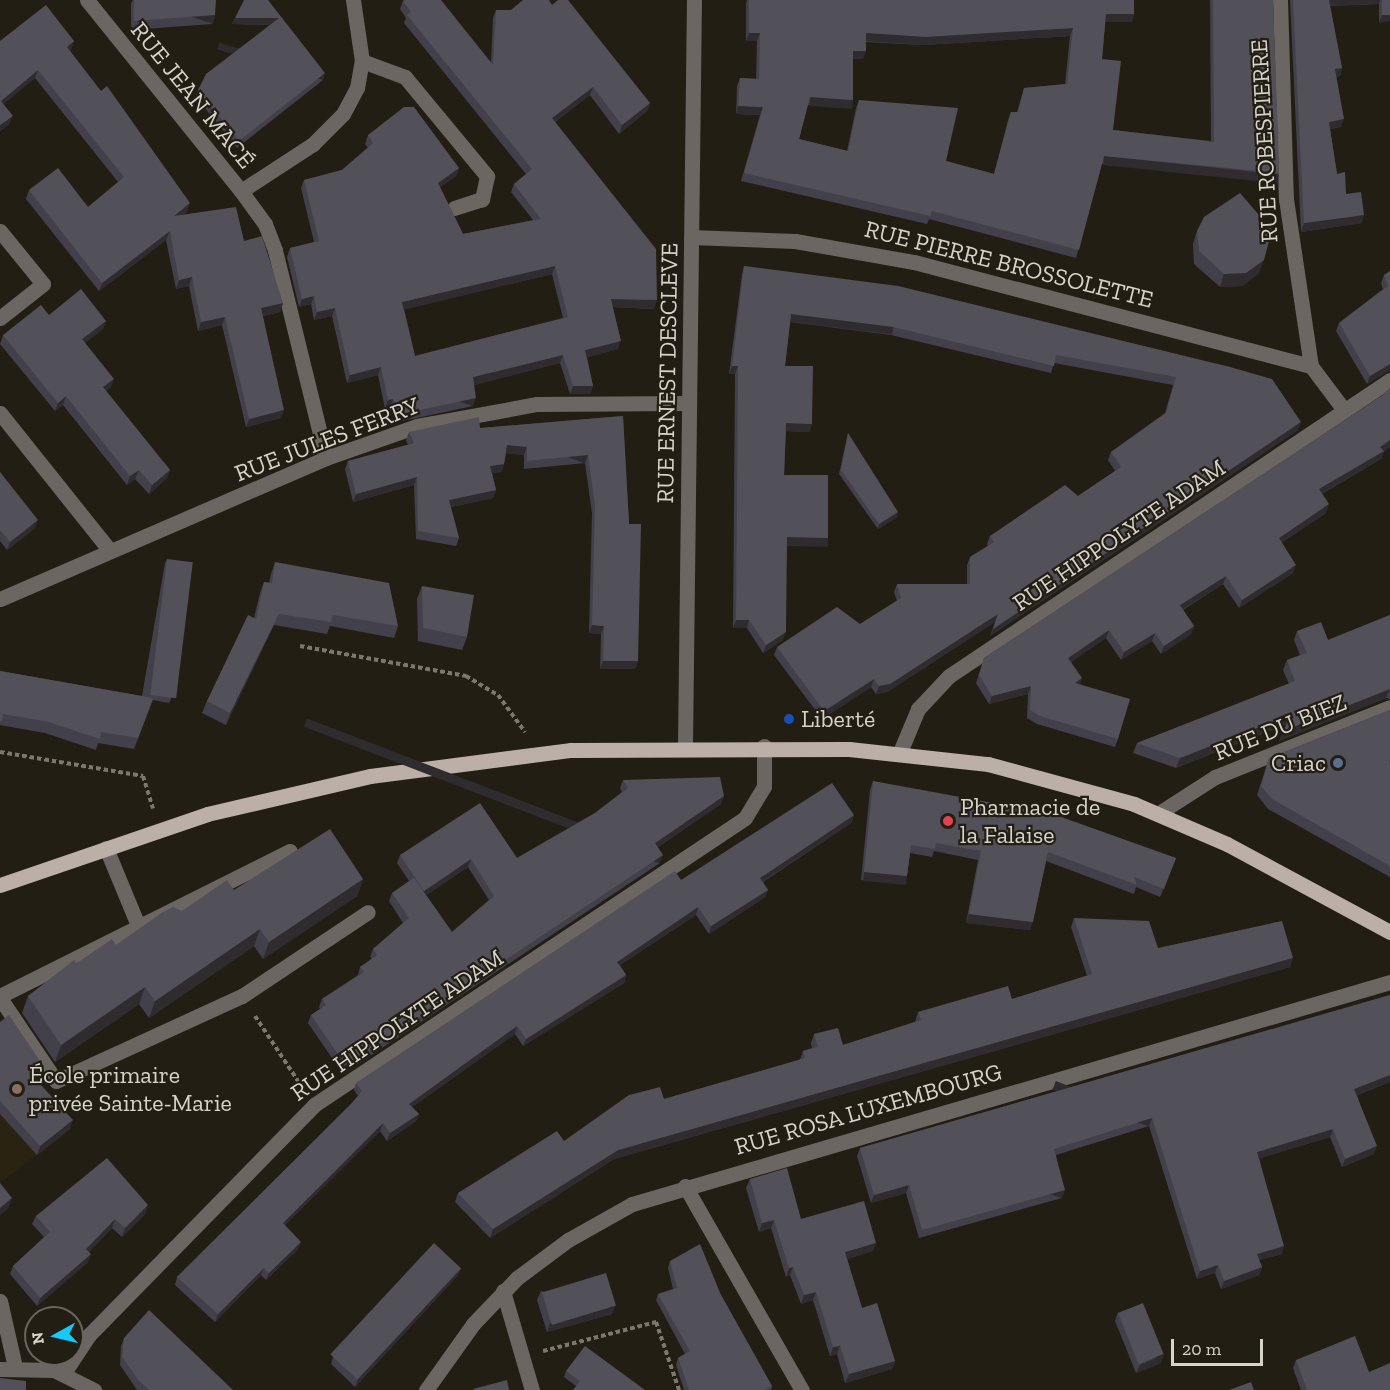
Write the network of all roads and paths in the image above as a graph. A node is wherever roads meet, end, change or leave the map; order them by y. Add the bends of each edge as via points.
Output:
1 (87, 0) edge
2 (352, 0) edge
3 (693, 0) edge
4 (1280, 0) edge
5 (362, 61) junction
6 (241, 191) junction
7 (454, 208) dead end
8 (0, 231) edge
9 (691, 237) junction
10 (0, 318) edge
11 (1311, 366) junction
12 (1390, 380) edge
13 (689, 403) junction
14 (1344, 410) junction
15 (0, 413) edge
16 (326, 458) junction
17 (110, 551) junction
18 (0, 599) edge
19 (300, 646) dead end
20 (1390, 707) edge
21 (685, 746) junction
22 (764, 746) junction
23 (0, 752) edge
24 (900, 752) junction
25 (537, 753) junction
26 (1159, 813) junction
27 (159, 830) junction
28 (106, 848) junction
29 (290, 851) edge
30 (0, 885) edge
31 (368, 912) dead end
32 (137, 923) junction
33 (1390, 932) edge
34 (1390, 982) edge
35 (242, 996) junction
36 (0, 997) edge
37 (314, 1105) junction
38 (685, 1186) junction
39 (503, 1291) junction
40 (0, 1301) edge
41 (522, 1357) junction
42 (7, 1368) edge
43 (63, 1373) junction
44 (94, 1390) edge
45 (426, 1390) edge
46 (532, 1390) edge
47 (679, 1390) edge
48 (802, 1390) edge

1 - 6 street, RUE JEAN MACÉ
2 - 5 street
3 - 9 street, RUE ERNEST DESCLEVE
4 - 11 street, RUE ROBESPIERRE via 1286,199
5 - 6 street via 357,88 335,124
5 - 7 street via 405,77 488,176 482,199
6 - 16 street, RUE JEAN MACÉ via 265,224 275,250
8 - 10 street via 43,284
9 - 11 street, RUE PIERRE BROSSOLETTE via 775,239 905,260
9 - 13 street, RUE ERNEST DESCLEVE
11 - 14 street, RUE ROBESPIERRE
12 - 14 street, RUE HIPPOLYTE ADAM
13 - 16 street, RUE JULES FERRY via 580,401 489,411 417,426
13 - 21 street, RUE ERNEST DESCLEVE
14 - 24 street, RUE HIPPOLYTE ADAM via 949,676 918,709
15 - 17 street
16 - 17 street, RUE JULES FERRY
17 - 18 street, RUE JULES FERRY
19 - 25 path via 485,684 510,708
20 - 26 street, RUE DU BIEZ via 1215,777
21 - 22 main road
21 - 25 main road
22 - 24 main road
22 - 37 street, RUE HIPPOLYTE ADAM via 764,786 734,827
23 - 27 path via 143,776
24 - 26 main road via 1038,775
25 - 27 main road via 338,782
26 - 33 main road via 1254,857
27 - 28 main road
28 - 30 main road
28 - 32 street
29 - 32 street
31 - 35 street
32 - 36 street
34 - 38 street, RUE ROSA LUXEMBOURG
35 - 36 street via 56,1081
35 - 37 path
37 - 43 street, RUE HIPPOLYTE ADAM via 88,1335
38 - 39 street, RUE ROSA LUXEMBOURG via 632,1203 590,1226
38 - 48 street
39 - 41 street
39 - 45 street, RUE ROSA LUXEMBOURG
40 - 42 street
41 - 46 street
41 - 47 path via 656,1322
42 - 43 street
43 - 44 street

